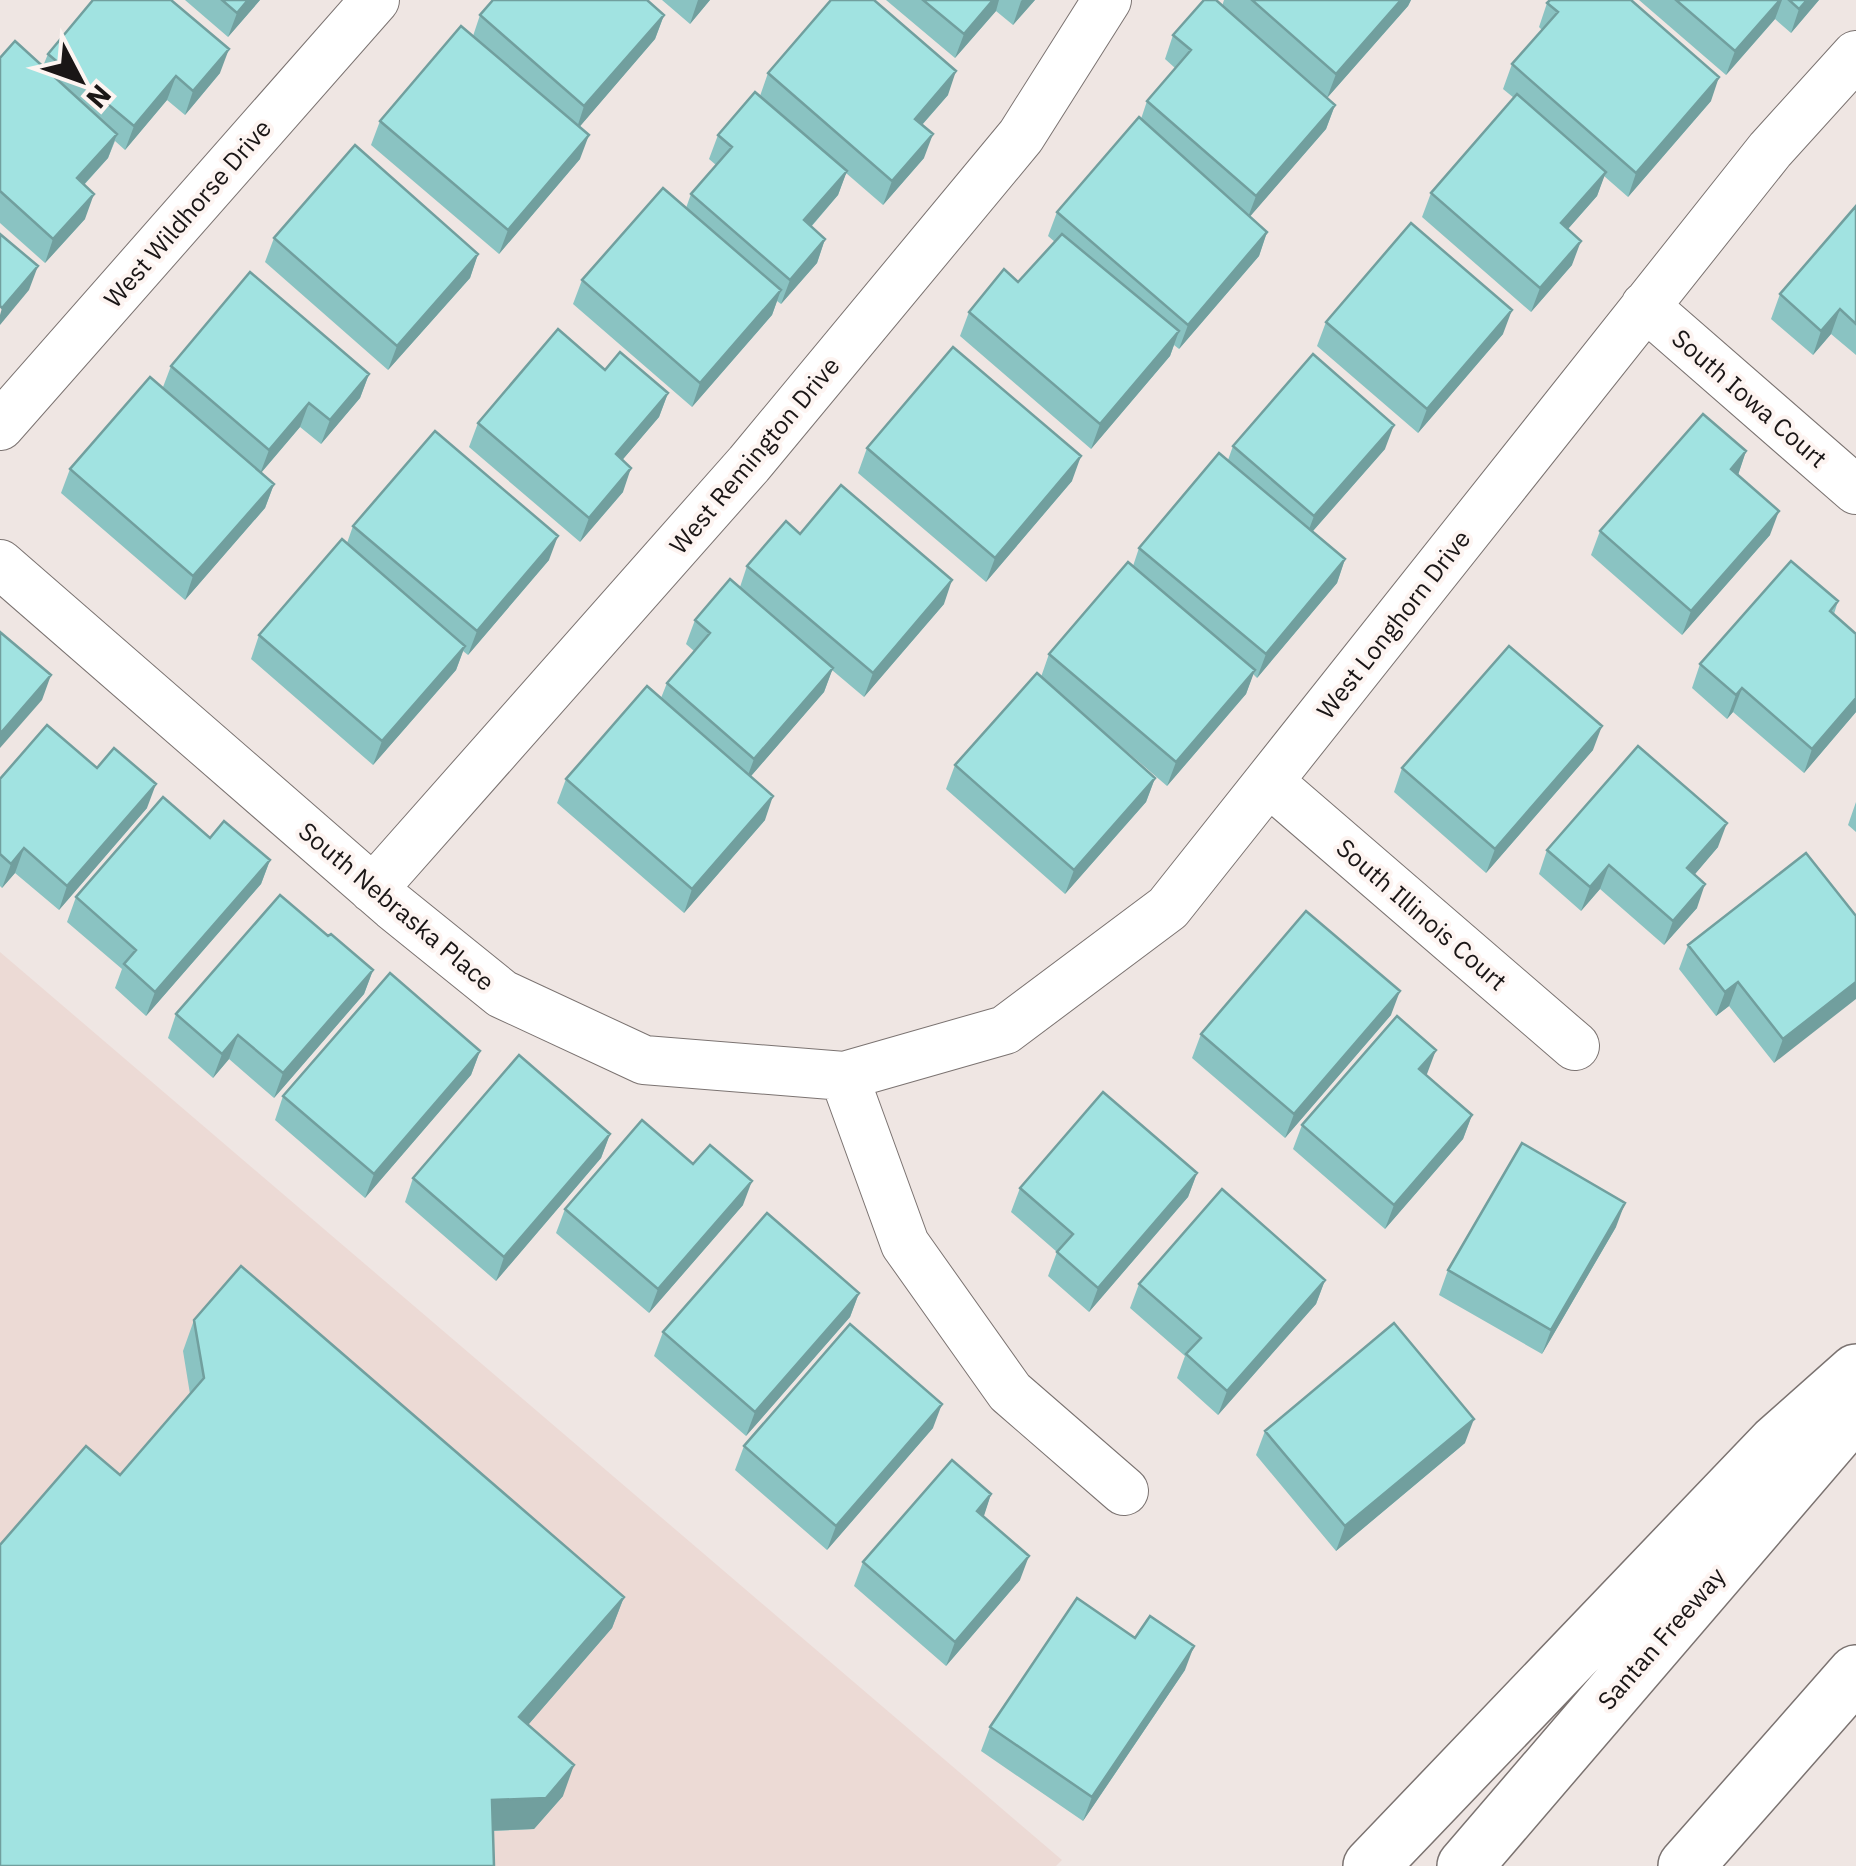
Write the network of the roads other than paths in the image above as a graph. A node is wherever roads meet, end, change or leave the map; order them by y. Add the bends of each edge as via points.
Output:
1 (375, 0) edge
2 (1107, 0) edge
3 (1856, 56) edge
4 (1645, 306) junction
5 (0, 426) edge
6 (1856, 490) edge
7 (0, 564) edge
8 (1269, 782) junction
9 (373, 889) junction
10 (1575, 1046) dead end
11 (844, 1076) junction
12 (1856, 1372) edge
13 (1856, 1410) edge
14 (1124, 1491) dead end
15 (1856, 1673) edge
16 (1856, 1705) edge
17 (1371, 1866) edge
18 (1465, 1866) edge
19 (1686, 1866) edge
20 (1737, 1866) edge

1 - 5 street, West Wildhorse Drive
2 - 9 street, West Remington Drive via 1021,136 749,464
3 - 4 street, West Longhorn Drive via 1770,150
4 - 6 street, South Iowa Court
4 - 8 street, West Longhorn Drive
7 - 9 street, South Nebraska Place
8 - 10 street, South Illinois Court
8 - 11 street, West Longhorn Drive via 1168,908 1005,1030
9 - 11 street, South Nebraska Place via 502,994 644,1060
11 - 14 street via 905,1244 1010,1392
12 - 17 highway via 1776,1443
13 - 18 highway, Santan Freeway
15 - 19 highway
16 - 20 highway

